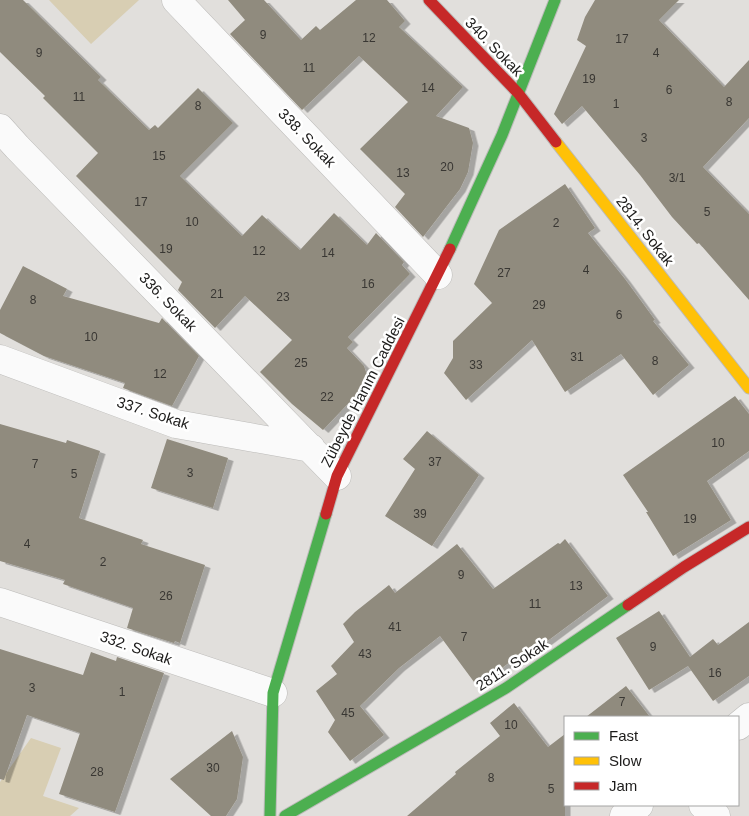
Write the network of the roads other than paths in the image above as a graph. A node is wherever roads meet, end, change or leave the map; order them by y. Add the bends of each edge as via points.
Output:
1 (176, 0) edge
2 (429, 0) edge
3 (554, 0) edge
4 (518, 93) junction
5 (6, 142) edge
6 (438, 275) junction
7 (0, 360) edge
8 (749, 388) edge
9 (311, 448) junction
10 (337, 476) junction
11 (749, 527) edge
12 (0, 602) edge
13 (272, 694) junction
14 (749, 717) edge
15 (739, 725) edge
16 (638, 806) edge
17 (703, 806) edge
18 (270, 816) edge
19 (285, 816) edge
20 (624, 816) edge
21 (716, 816) edge

1 - 6 street, 338. Sokak
2 - 4 street, 340. Sokak
3 - 4 street, Zübeyde Hanım Caddesi
4 - 6 street, Zübeyde Hanım Caddesi
4 - 8 street, 2814. Sokak
5 - 9 street, 336. Sokak
6 - 10 street, Zübeyde Hanım Caddesi
7 - 9 street, 337. Sokak via 176,424
9 - 10 street, 336. Sokak
10 - 13 street, Zübeyde Hanım Caddesi
11 - 19 street, 2811. Sokak via 684,567 506,688
12 - 13 street, 332. Sokak
13 - 18 street, Zübeyde Hanım Caddesi
14 - 15 street
16 - 20 street
17 - 21 street

